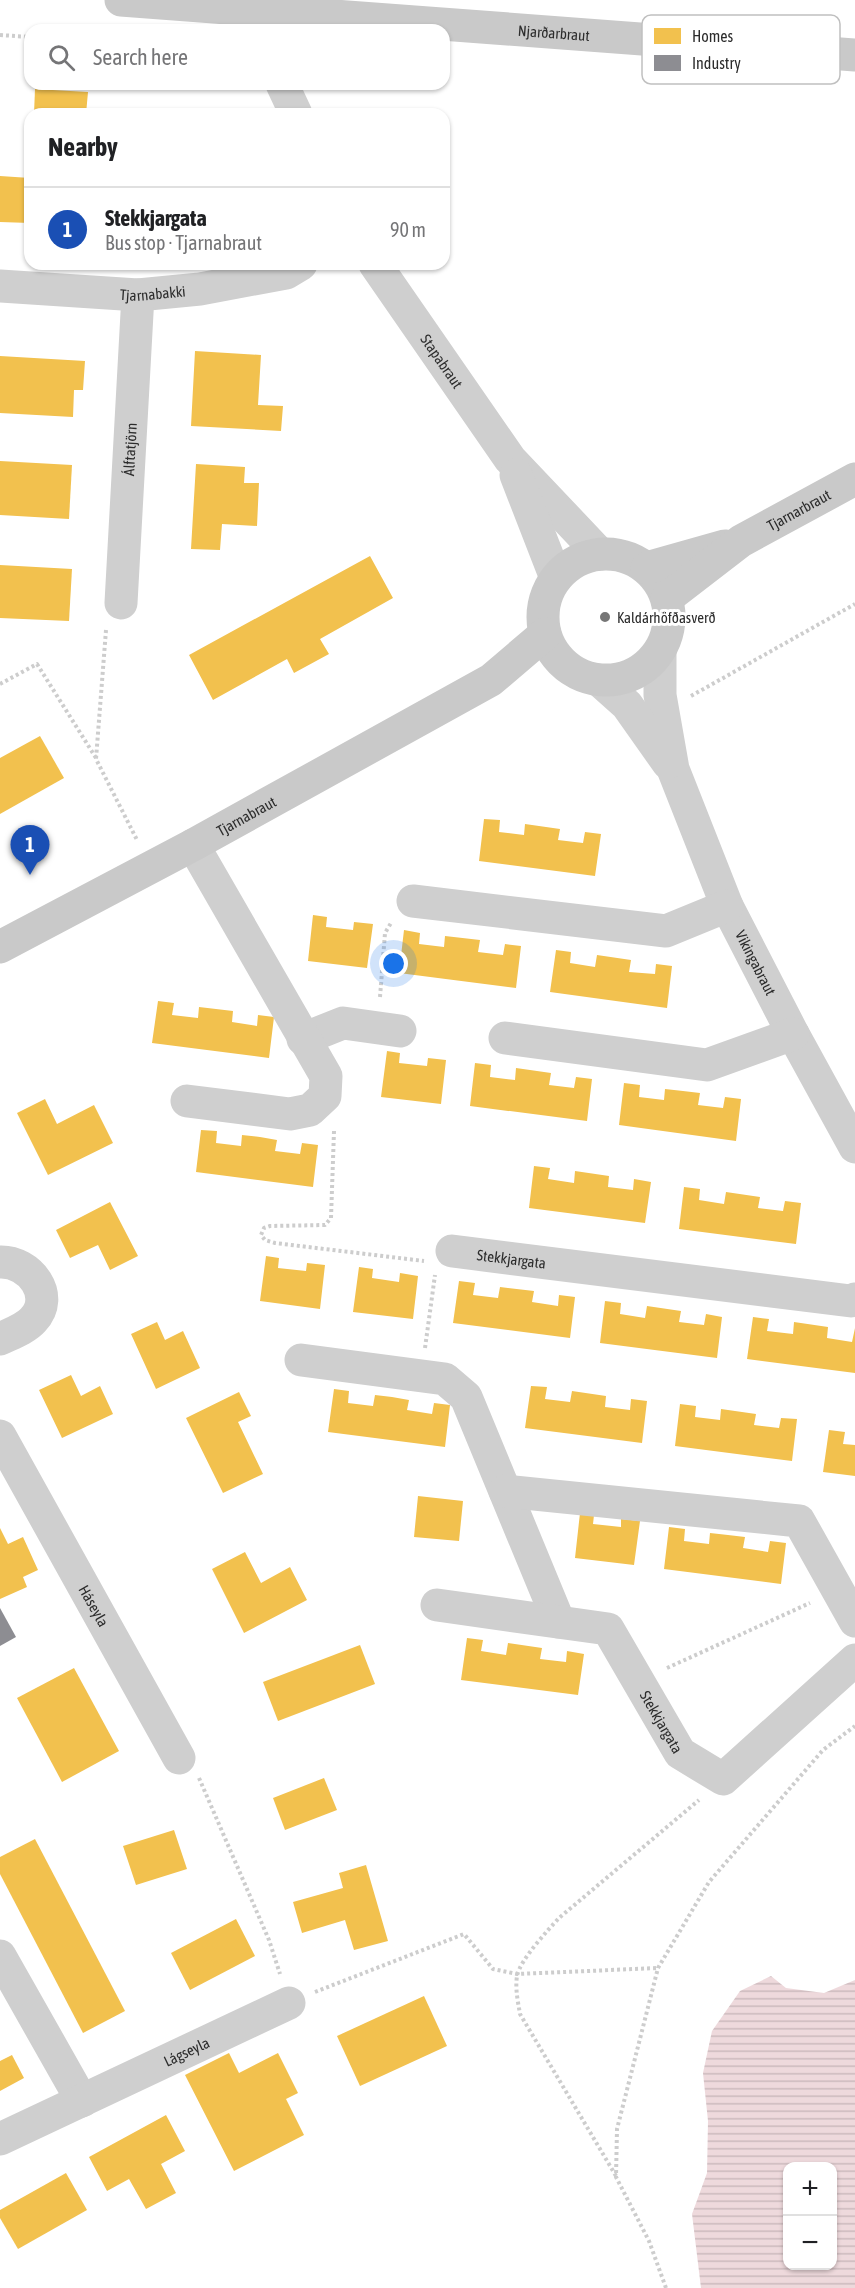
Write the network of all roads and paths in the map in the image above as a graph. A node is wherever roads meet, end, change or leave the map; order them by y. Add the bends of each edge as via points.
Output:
1 (121, 0) edge
2 (256, 20) edge
3 (324, 24) edge
4 (450, 31) edge
5 (0, 35) edge
6 (24, 37) edge
7 (642, 43) edge
8 (840, 54) edge
9 (855, 55) edge
10 (285, 90) edge
11 (293, 108) edge
12 (291, 270) edge
13 (379, 270) edge
14 (0, 286) edge
15 (138, 295) junction
16 (510, 459) junction
17 (855, 479) edge
18 (741, 541) junction
19 (600, 554) junction
20 (647, 568) junction
21 (556, 578) junction
22 (667, 598) junction
23 (121, 603) joint
24 (855, 604) edge
25 (545, 634) junction
26 (660, 651) junction
27 (566, 667) junction
28 (491, 680) junction
29 (599, 680) junction
30 (0, 684) edge
31 (662, 708) junction
32 (96, 759) junction
33 (673, 769) junction
34 (194, 845) junction
35 (151, 868) junction
36 (413, 901) joint
37 (727, 906) junction
38 (0, 947) edge
39 (389, 1030) joint
40 (793, 1034) junction
41 (505, 1038) dead end
42 (303, 1039) junction
43 (325, 1096) junction
44 (187, 1101) dead end
45 (855, 1148) edge
46 (444, 1257) junction
47 (0, 1262) edge
48 (855, 1299) edge
49 (0, 1340) edge
50 (301, 1360) dead end
51 (421, 1376) junction
52 (3, 1448) edge
53 (505, 1491) junction
54 (837, 1589) junction
55 (436, 1605) dead end
56 (855, 1621) edge
57 (559, 1622) junction
58 (855, 1660) edge
59 (637, 1682) junction
60 (855, 1726) edge
61 (179, 1758) joint
62 (723, 1779) junction
63 (0, 1956) edge
64 (658, 1968) junction
65 (517, 1974) junction
66 (289, 2003) junction
67 (82, 2101) junction
68 (0, 2139) edge
69 (616, 2176) junction
70 (666, 2288) edge

1 - 2 street
2 - 3 street, Njarðarbraut
4 - 7 street, Njarðarbraut
5 - 6 path
8 - 9 street, Njarðarbraut
10 - 11 street
12 - 15 street, Tjarnabakki via 200,289
13 - 16 street, Stapabraut
14 - 15 street, Tjarnabakki
15 - 23 street, Álftatjörn
16 - 19 street, Stapabraut
16 - 21 street, Stapabraut
17 - 18 street, Tjarnarbraut
18 - 20 street, Tjarnarbraut
18 - 22 street, Tjarnarbraut
19 - 20 street via 633,559
19 - 21 street via 568,566
20 - 22 street
21 - 25 street via 544,605
22 - 26 street via 668,634
23 - 32 path via 106,624
24 - 31 path via 709,687
25 - 27 street
25 - 28 street, Tjarnabraut
26 - 29 street via 634,674
26 - 31 street, Vikingabraut
27 - 28 street, Tjarnabraut
27 - 29 street
28 - 34 street, Tjarnabraut
29 - 33 street, Vikingabraut via 627,705
30 - 32 path via 37,664
31 - 33 street, Vikingabraut
32 - 35 path
33 - 37 street, Vikingabraut
34 - 35 street, Tjarnabraut
34 - 42 street
35 - 38 street, Tjarnabraut
36 - 37 street via 666,931
36 - 39 path via 394,918 385,933
37 - 40 street, Vikingabraut
39 - 42 street via 343,1023
40 - 41 street via 707,1065
40 - 45 street, Vikingabraut
42 - 43 street via 326,1076
43 - 44 street via 310,1110 290,1114
43 - 46 path via 334,1125 331,1218 325,1225 270,1226 261,1235 275,1243
46 - 48 street, Stekkjargata
46 - 51 path
47 - 49 street via 20,1265 30,1272 41,1301 32,1321
50 - 51 street
51 - 53 street via 445,1379 466,1397
52 - 61 street, Háseyla
53 - 54 street via 798,1521
53 - 57 street
54 - 56 street
54 - 59 path
55 - 57 street, Stekkjargata
57 - 59 street, Stekkjargata via 608,1629
58 - 62 street
59 - 62 street, Stekkjargata via 680,1753
60 - 64 path via 823,1750 710,1882
61 - 66 path via 197,1774 268,1940
62 - 65 path via 559,1918
63 - 67 street
64 - 65 path
64 - 69 path via 617,2129
65 - 66 path via 493,1969 464,1934
65 - 69 path via 520,2014
66 - 67 street, Lágseyla
67 - 68 street, Lágseyla
69 - 70 path via 649,2241

